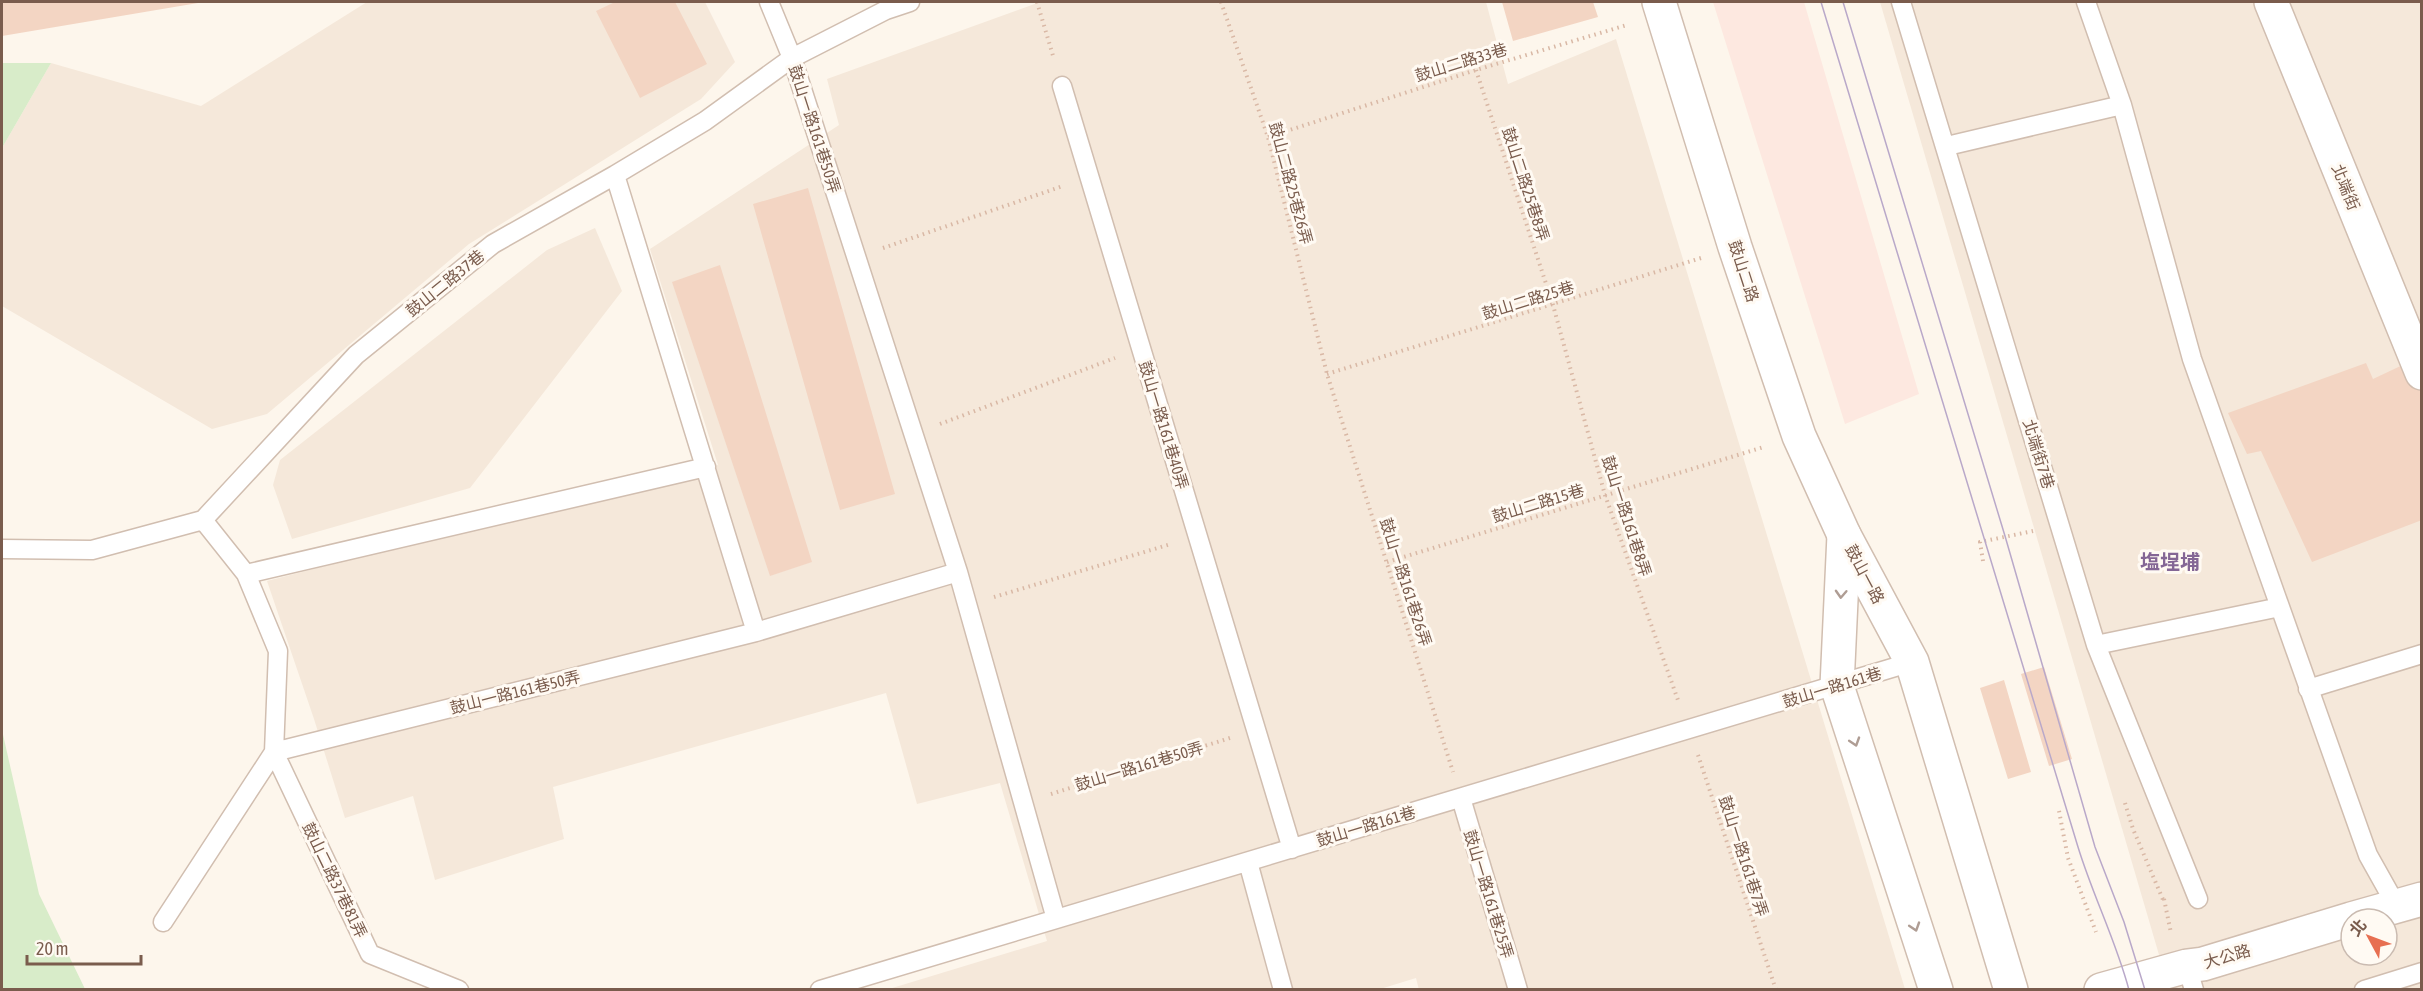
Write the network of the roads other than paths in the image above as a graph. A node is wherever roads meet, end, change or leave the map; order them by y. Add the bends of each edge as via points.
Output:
1 (769, 2) edge
2 (910, 2) edge
3 (1902, 2) edge
4 (2086, 2) edge
5 (2271, 2) edge
6 (1661, 8) edge
7 (792, 58) junction
8 (1062, 86) road end
9 (2122, 105) junction
10 (1947, 146) junction
11 (615, 175) junction
12 (2421, 373) edge
13 (706, 467) junction
14 (203, 520) junction
15 (1844, 535) junction
16 (2, 549) edge
17 (958, 572) junction
18 (246, 574) junction
19 (2280, 607) junction
20 (756, 632) junction
21 (2096, 645) junction
22 (2421, 654) edge
23 (1912, 662) junction
24 (1837, 686) junction
25 (2308, 689) junction
26 (274, 752) junction
27 (1461, 798) junction
28 (1292, 849) junction
29 (1248, 862) junction
30 (2198, 899) dead end
31 (2409, 902) edge
32 (2392, 907) edge
33 (1056, 919) junction
34 (163, 922) dead end
35 (2339, 923) edge
36 (2421, 972) edge
37 (2190, 978) edge
38 (459, 990) edge
39 (820, 990) edge
40 (1283, 990) edge
41 (1518, 990) edge
42 (1936, 990) edge
43 (2011, 990) edge
44 (2101, 990) edge
45 (2364, 990) edge

1 - 7 lane, 鼓山一路161巷50弄
2 - 7 lane, 鼓山二路37巷 via 886,10
3 - 10 lane, 北端街7巷
4 - 9 lane
5 - 12 street, 北端街
6 - 15 street, 鼓山二路 via 1799,436
7 - 11 lane, 鼓山二路37巷 via 705,121
7 - 17 lane, 鼓山一路161巷50弄
8 - 28 lane, 鼓山一路161巷40弄
9 - 10 lane
9 - 19 lane via 2192,359
10 - 21 lane, 北端街7巷
11 - 13 lane
11 - 14 lane, 鼓山二路37巷 via 493,244 356,355
13 - 18 lane
13 - 20 lane
14 - 16 lane via 92,550
14 - 18 lane, 鼓山二路37巷81弄
15 - 23 street, 鼓山一路
15 -> 24 street, 鼓山一路
17 - 20 lane, 鼓山一路161巷50弄
17 - 33 lane, 鼓山一路161巷50弄
18 - 26 lane, 鼓山二路37巷81弄 via 278,651
19 - 21 lane
19 - 25 lane
20 - 26 lane, 鼓山一路161巷50弄
21 - 30 lane, 北端街7巷
22 - 25 lane
23 - 24 lane, 鼓山一路161巷
23 - 43 street, 鼓山一路
24 - 27 lane, 鼓山一路161巷
24 -> 42 street, 鼓山一路
25 - 31 lane via 2368,855
26 - 34 lane
26 - 38 lane, 鼓山二路37巷81弄 via 370,954
27 - 28 lane, 鼓山一路161巷
27 - 41 lane, 鼓山一路161巷25弄
28 - 29 lane, 鼓山一路161巷
29 - 33 lane, 鼓山一路161巷
29 - 40 lane
31 - 32 street, 大公路
33 - 39 lane, 鼓山一路161巷
35 - 37 street, 大公路 via 2203,964
36 - 45 lane
37 - 44 street, 大公路

